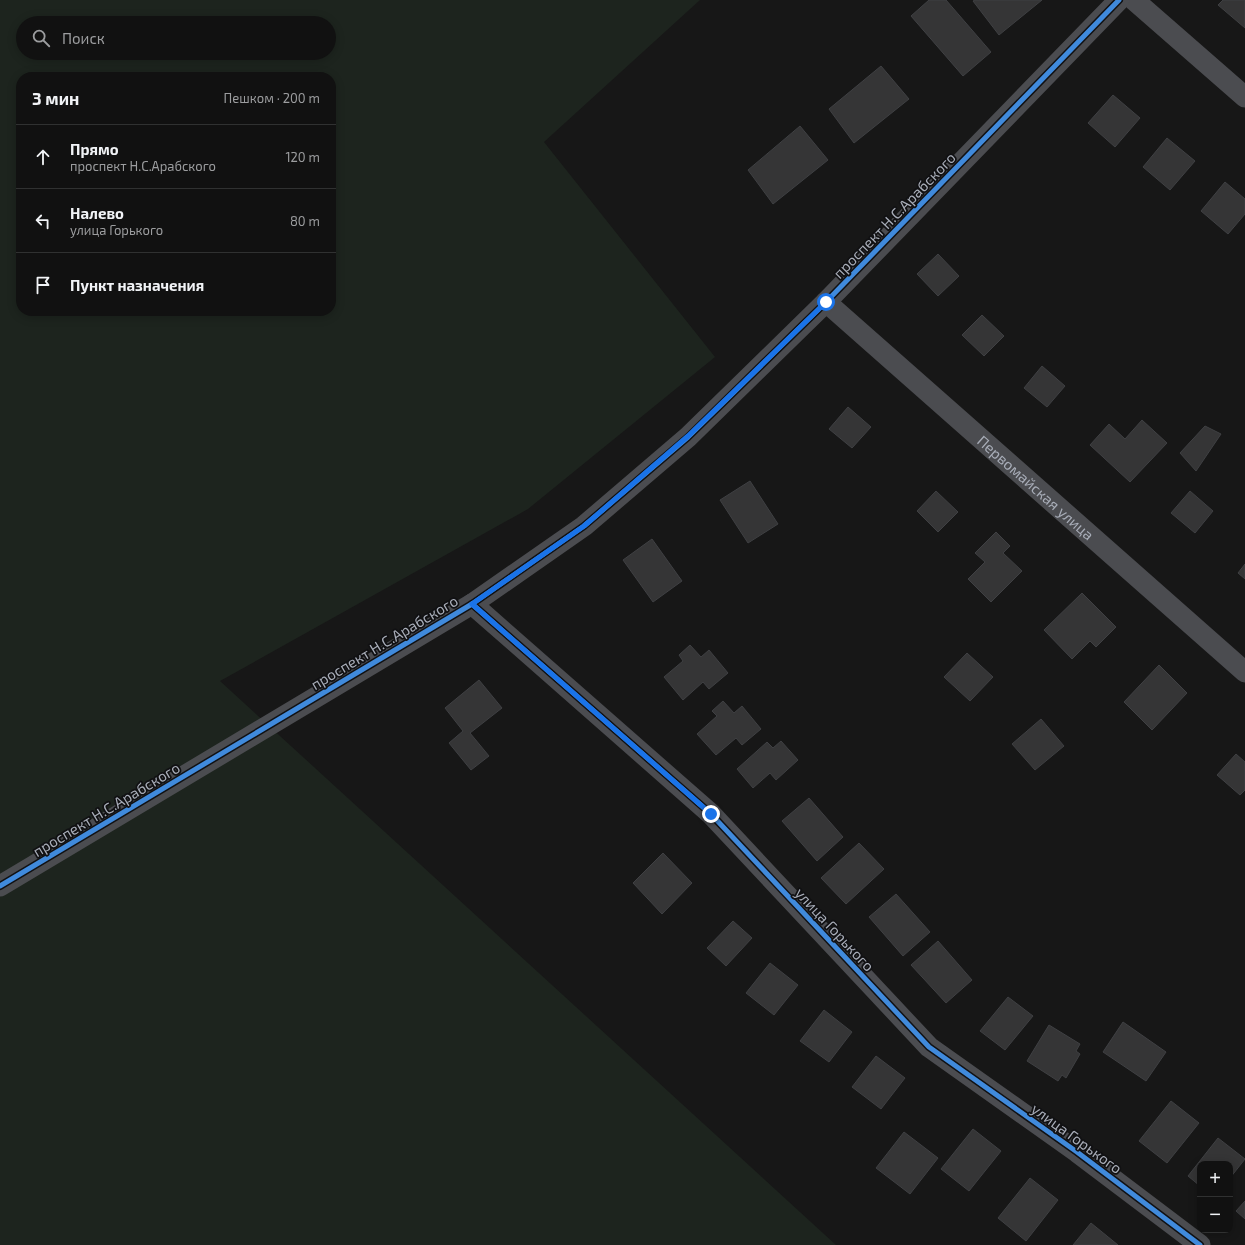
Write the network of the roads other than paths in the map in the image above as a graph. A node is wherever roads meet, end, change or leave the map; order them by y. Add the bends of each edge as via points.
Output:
1 (1119, 0) edge
2 (1134, 0) edge
3 (1245, 97) edge
4 (826, 302) junction
5 (472, 604) junction
6 (1245, 672) edge
7 (0, 886) edge
8 (1200, 1245) edge

1 - 4 street, проспект Н.С.Арабского
2 - 3 street
4 - 5 street, проспект Н.С.Арабского via 688,436 584,526
4 - 6 street, Первомайская улица
5 - 7 street, проспект Н.С.Арабского
5 - 8 street, улица Горького via 711,814 929,1047 1077,1152

